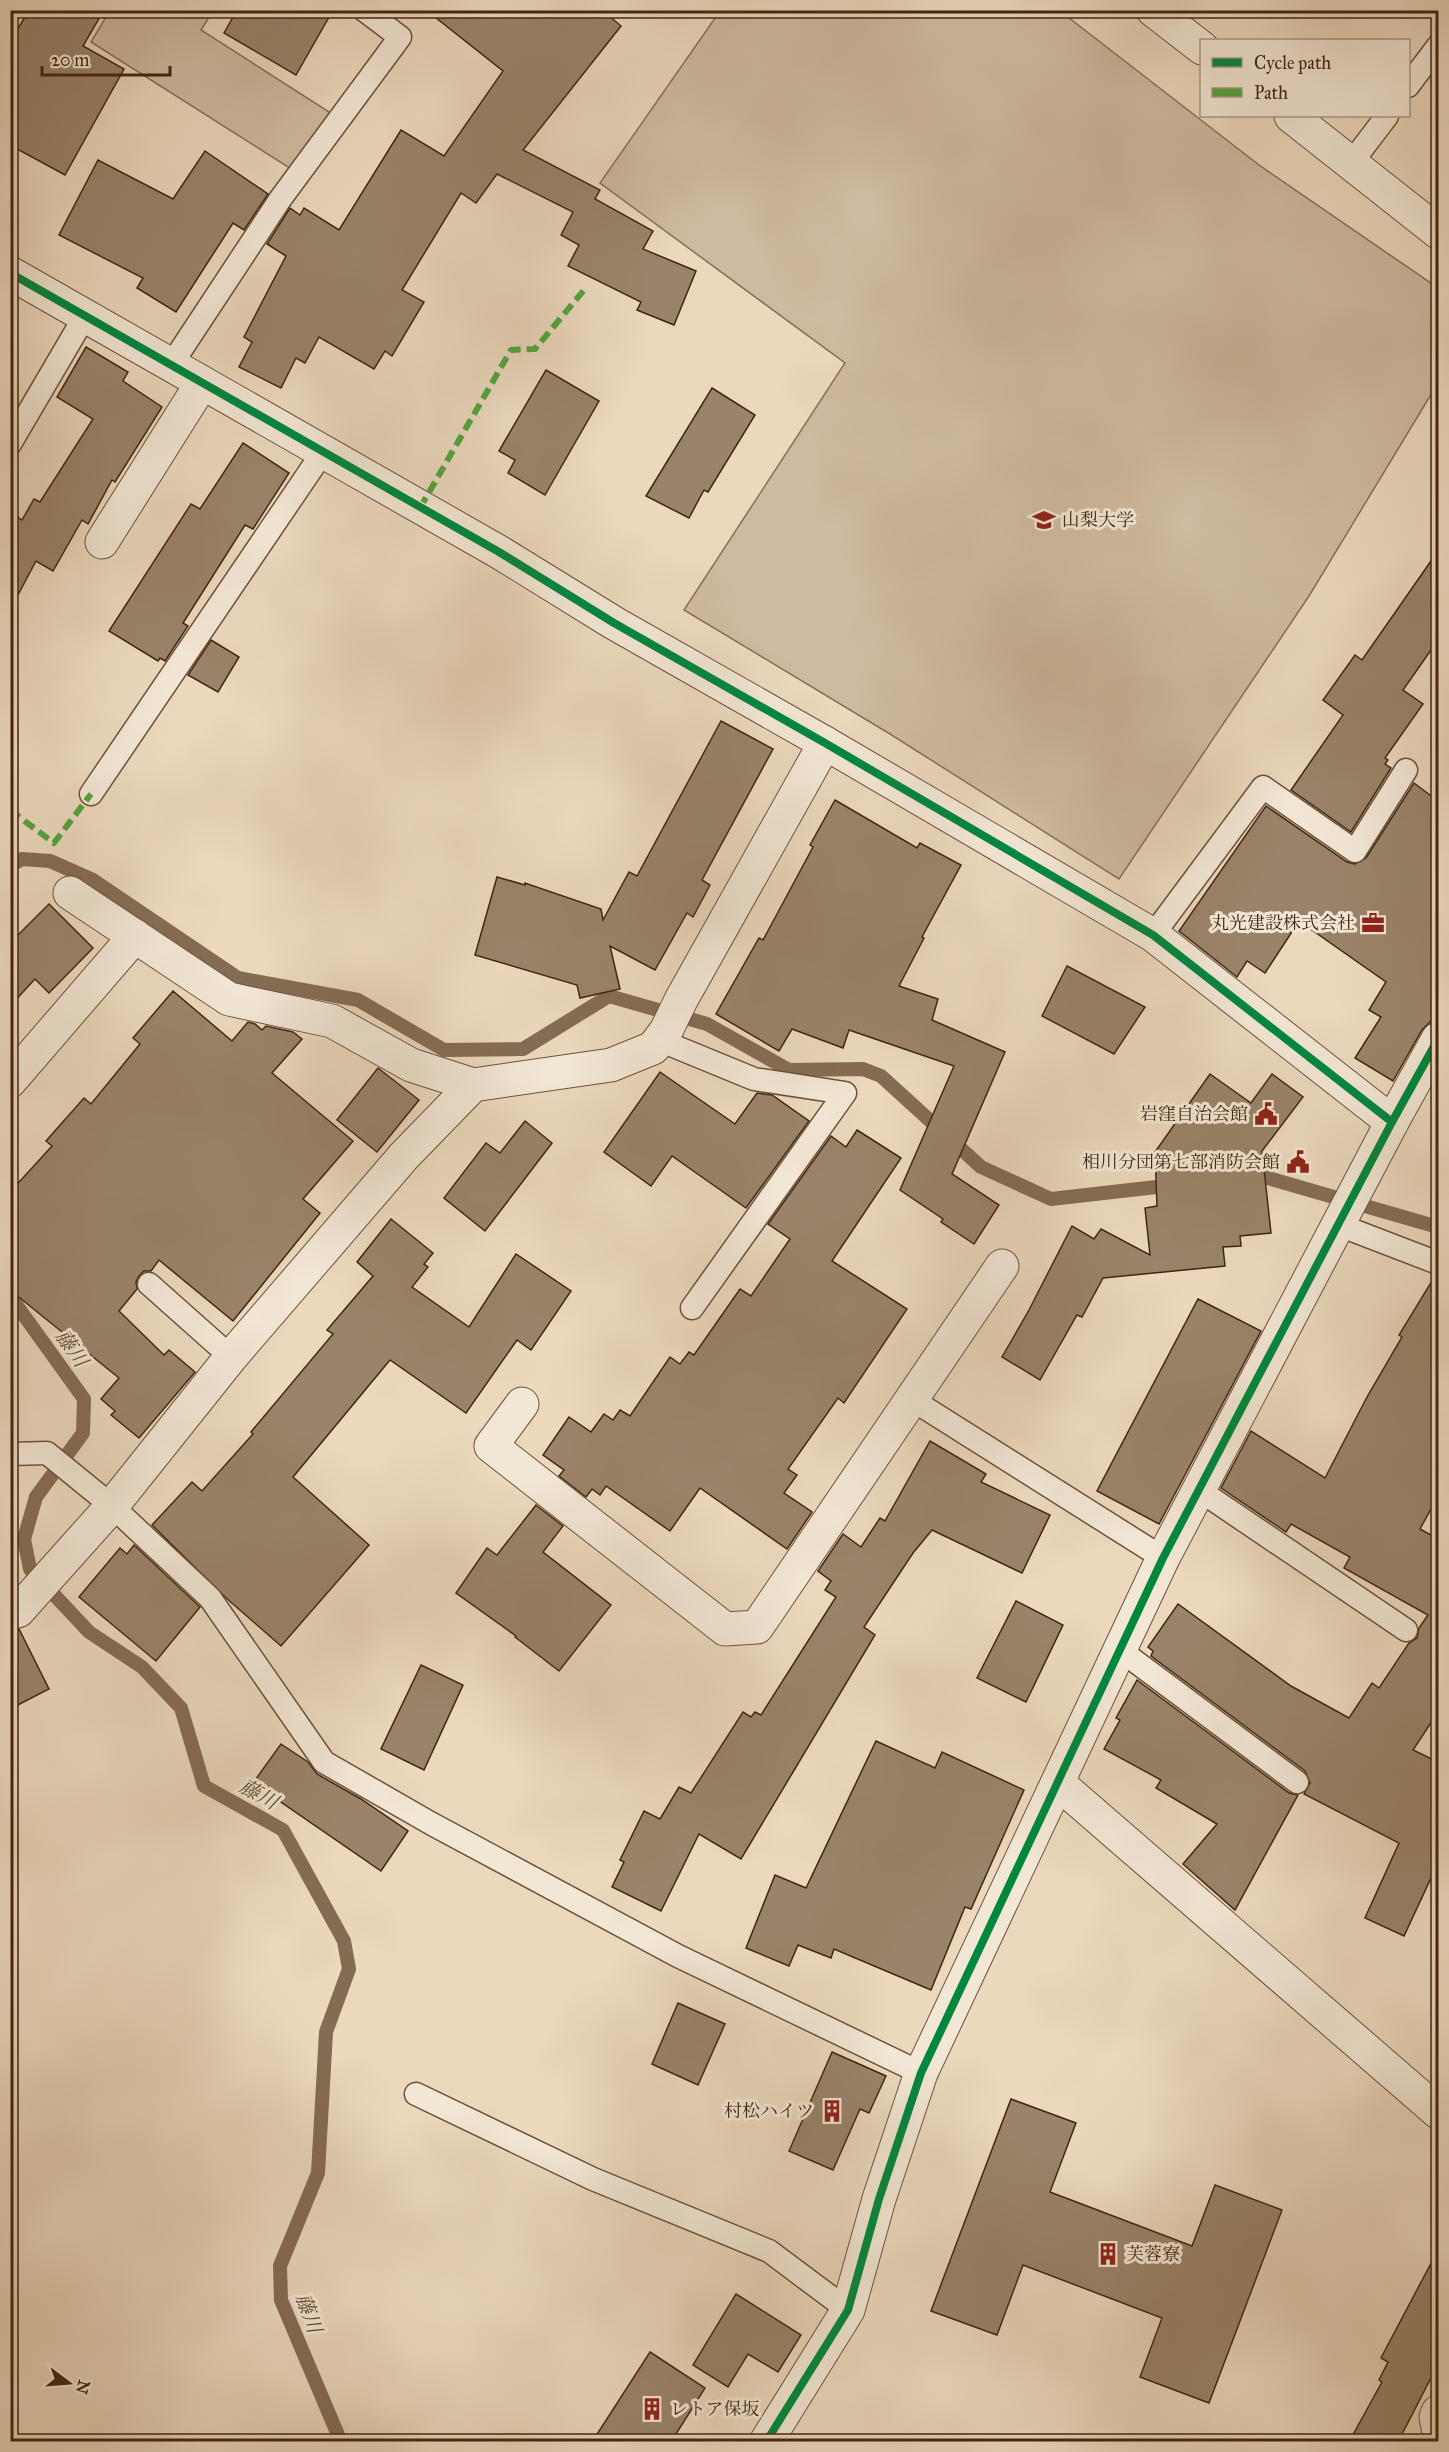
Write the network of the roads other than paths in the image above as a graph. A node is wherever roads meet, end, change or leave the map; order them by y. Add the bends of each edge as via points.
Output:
1 (364, 10) edge
2 (1153, 10) edge
3 (1200, 46) edge
4 (1438, 46) edge
5 (1410, 83) edge
6 (1292, 117) edge
7 (1386, 117) edge
8 (1352, 162) junction
9 (1438, 232) edge
10 (10, 273) edge
11 (85, 316) junction
12 (171, 365) junction
13 (202, 382) junction
14 (10, 444) edge
15 (323, 452) junction
16 (102, 542) dead end
17 (825, 743) junction
18 (1406, 770) dead end
19 (91, 794) dead end
20 (70, 893) dead end
21 (1153, 935) junction
22 (135, 936) junction
23 (663, 1036) junction
24 (1435, 1054) edge
25 (10, 1081) edge
26 (473, 1085) junction
27 (1392, 1122) junction
28 (1346, 1209) junction
29 (1438, 1263) edge
30 (1002, 1266) dead end
31 (149, 1284) dead end
32 (692, 1308) dead end
33 (231, 1357) junction
34 (911, 1399) junction
35 (522, 1404) dead end
36 (10, 1454) edge
37 (1199, 1490) junction
38 (112, 1506) junction
39 (1163, 1558) junction
40 (23, 1605) dead end
41 (1406, 1630) dead end
42 (1120, 1650) junction
43 (1297, 1782) dead end
44 (1058, 1783) junction
45 (921, 2073) junction
46 (416, 2094) dead end
47 (1438, 2112) edge
48 (848, 2310) junction
49 (1438, 2412) edge
50 (1438, 2428) edge
51 (766, 2442) edge

1 - 12 lane via 400,37 281,198
2 - 3 street
4 - 5 lane
6 - 8 street
7 - 8 lane
8 - 9 street
10 - 11 street
11 - 12 street
11 - 14 lane
12 - 13 street
13 - 15 street
13 - 16 street
15 - 17 street
15 - 19 lane
17 - 21 street
17 - 23 street
18 - 21 lane via 1355,851 1263,787
20 - 22 street
21 - 27 street
22 - 25 street
22 - 26 street via 229,999 332,1021 411,1065
23 - 26 street via 654,1048 611,1065
23 - 32 lane via 754,1079 845,1093
24 - 27 street
26 - 33 street via 404,1156
27 - 28 street
28 - 29 lane
28 - 37 street
30 - 34 street
31 - 33 lane
33 - 38 street
34 - 35 street via 757,1627 725,1629 491,1446
34 - 39 lane
36 - 38 lane via 48,1453
37 - 39 street
37 - 41 lane
38 - 40 street
38 - 45 lane via 210,1598 324,1762 678,1956
39 - 42 street
42 - 43 lane
42 - 44 street
44 - 45 street
44 - 47 street
45 - 48 street via 879,2199
46 - 48 lane via 593,2180 769,2251
48 - 51 street
49 - 50 street

